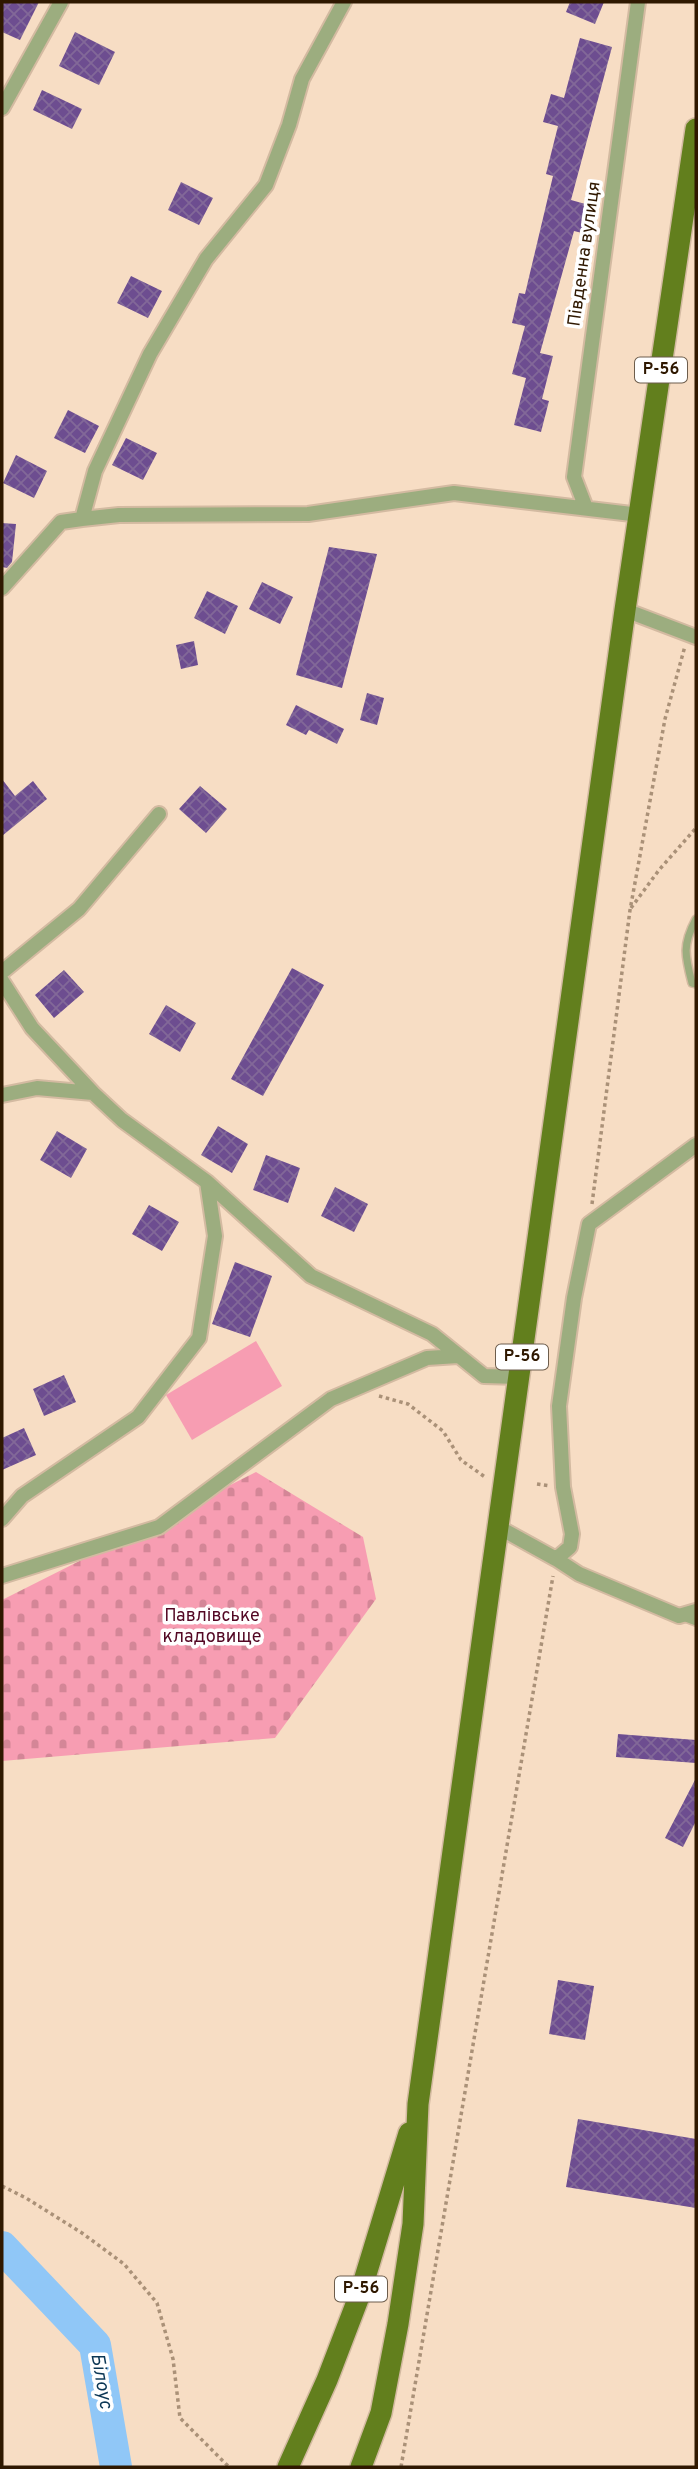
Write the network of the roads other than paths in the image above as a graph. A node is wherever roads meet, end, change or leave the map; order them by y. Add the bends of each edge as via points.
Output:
1 (61, 2) edge
2 (344, 2) edge
3 (638, 2) edge
4 (2, 108) edge
5 (696, 129) edge
6 (586, 508) junction
7 (640, 515) junction
8 (82, 519) junction
9 (2, 588) edge
10 (625, 610) junction
11 (692, 636) edge
12 (159, 814) dead end
13 (696, 919) edge
14 (2, 972) edge
15 (2, 981) edge
16 (696, 984) edge
17 (93, 1093) junction
18 (2, 1095) edge
19 (696, 1145) edge
20 (207, 1182) junction
21 (458, 1356) junction
22 (519, 1377) junction
23 (2, 1519) edge
24 (498, 1527) junction
25 (556, 1559) junction
26 (2, 1576) edge
27 (696, 1611) edge
28 (680, 1616) junction
29 (696, 1622) edge
30 (418, 2104) junction
31 (288, 2467) edge
32 (361, 2467) edge

1 - 4 street
2 - 8 street via 302,79 266,186 206,259 150,354 95,471
3 - 6 street, Південна вулиця via 574,477
5 - 7 main road, Р-56
6 - 7 street
6 - 8 street via 454,493 308,514
7 - 10 main road, Р-56
8 - 9 street via 61,522
10 - 11 street
10 - 22 main road, Р-56
12 - 14 street via 79,909
13 - 16 lane via 684,954
15 - 17 street via 32,1028
17 - 18 street via 37,1088
17 - 20 street via 122,1121
19 - 25 street via 589,1224 559,1406 563,1487 572,1534 570,1547
20 - 21 street via 311,1276 432,1335
20 - 23 street via 215,1236 199,1338 138,1417 22,1496
21 - 22 street via 484,1376
21 - 26 street via 427,1358 331,1399 159,1527
22 - 24 main road, Р-56
24 - 25 street
24 - 30 main road, Р-56
25 - 28 street via 579,1574
27 - 28 street
28 - 29 lane
30 - 31 main road, Р-56 via 360,2294
30 - 32 main road, Р-56 via 413,2224 398,2324 381,2413

